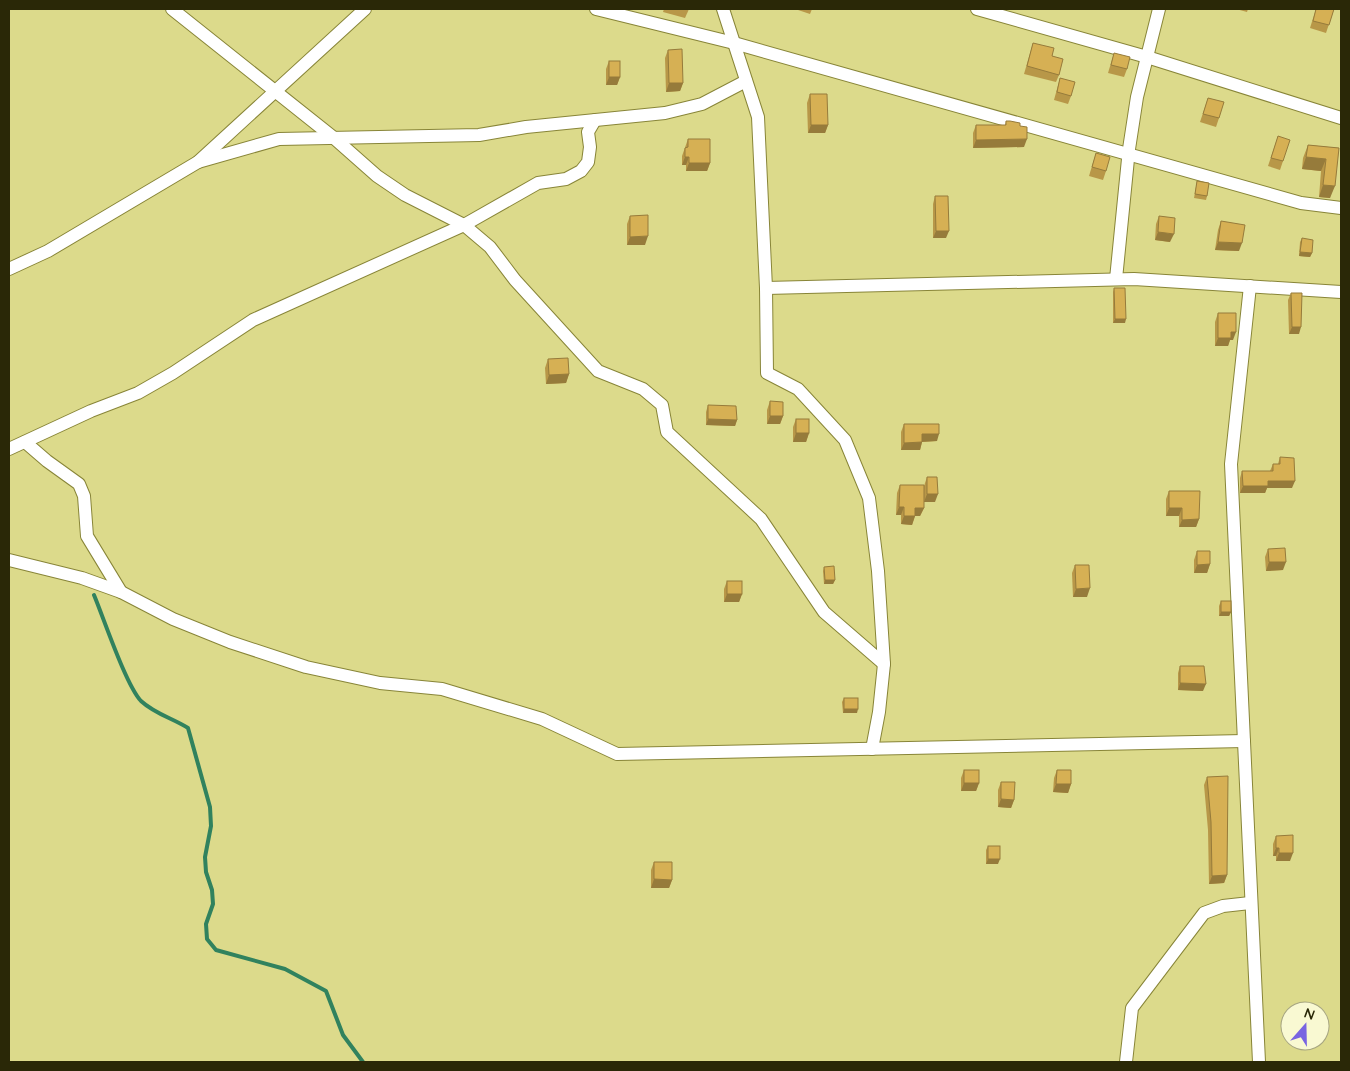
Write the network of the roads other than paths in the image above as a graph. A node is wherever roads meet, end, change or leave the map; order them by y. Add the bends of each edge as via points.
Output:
1 (172, 9) edge
2 (365, 9) edge
3 (596, 9) edge
4 (723, 9) edge
5 (977, 9) edge
6 (1159, 9) edge
7 (734, 43) junction
8 (1147, 57) junction
9 (746, 81) junction
10 (276, 90) junction
11 (1341, 118) edge
12 (595, 120) junction
13 (334, 138) junction
14 (1130, 154) junction
15 (198, 162) junction
16 (1341, 208) edge
17 (464, 225) junction
18 (9, 269) edge
19 (1116, 279) junction
20 (1250, 286) junction
21 (766, 288) junction
22 (1341, 292) edge
23 (25, 442) junction
24 (9, 449) edge
25 (9, 560) edge
26 (121, 592) junction
27 (884, 664) junction
28 (1244, 741) junction
29 (872, 749) junction
30 (1250, 903) junction
31 (1126, 1062) edge
32 (1259, 1062) edge

1 - 10 street
2 - 10 street
3 - 7 street
4 - 7 street
5 - 8 street
6 - 8 street
7 - 9 street
7 - 14 street
8 - 11 street
8 - 14 street via 1137,97
9 - 12 street via 702,104 665,113
9 - 21 street via 758,117
10 - 13 street
10 - 15 street
12 - 13 street via 479,135
12 - 17 street via 588,132 588,162 580,172 566,179 538,183
13 - 15 street via 279,139
13 - 17 street via 377,176 405,195
14 - 16 street via 1301,203
14 - 19 street
15 - 18 street via 48,251
17 - 23 street via 253,320 138,393
17 - 27 street via 490,247 515,280 598,371 643,389 662,405 667,432 761,519 824,612
19 - 20 street
19 - 21 street
20 - 22 street
20 - 28 street via 1231,464
21 - 27 street via 767,373 798,389 845,440 869,498
23 - 24 street
23 - 26 street via 79,484 84,496 87,536
25 - 26 street via 82,578
26 - 29 street via 173,619 306,667 380,683 442,689 542,718 617,754
27 - 29 street
28 - 29 street
28 - 30 street
30 - 31 street via 1223,906 1204,914 1132,1008
30 - 32 street

